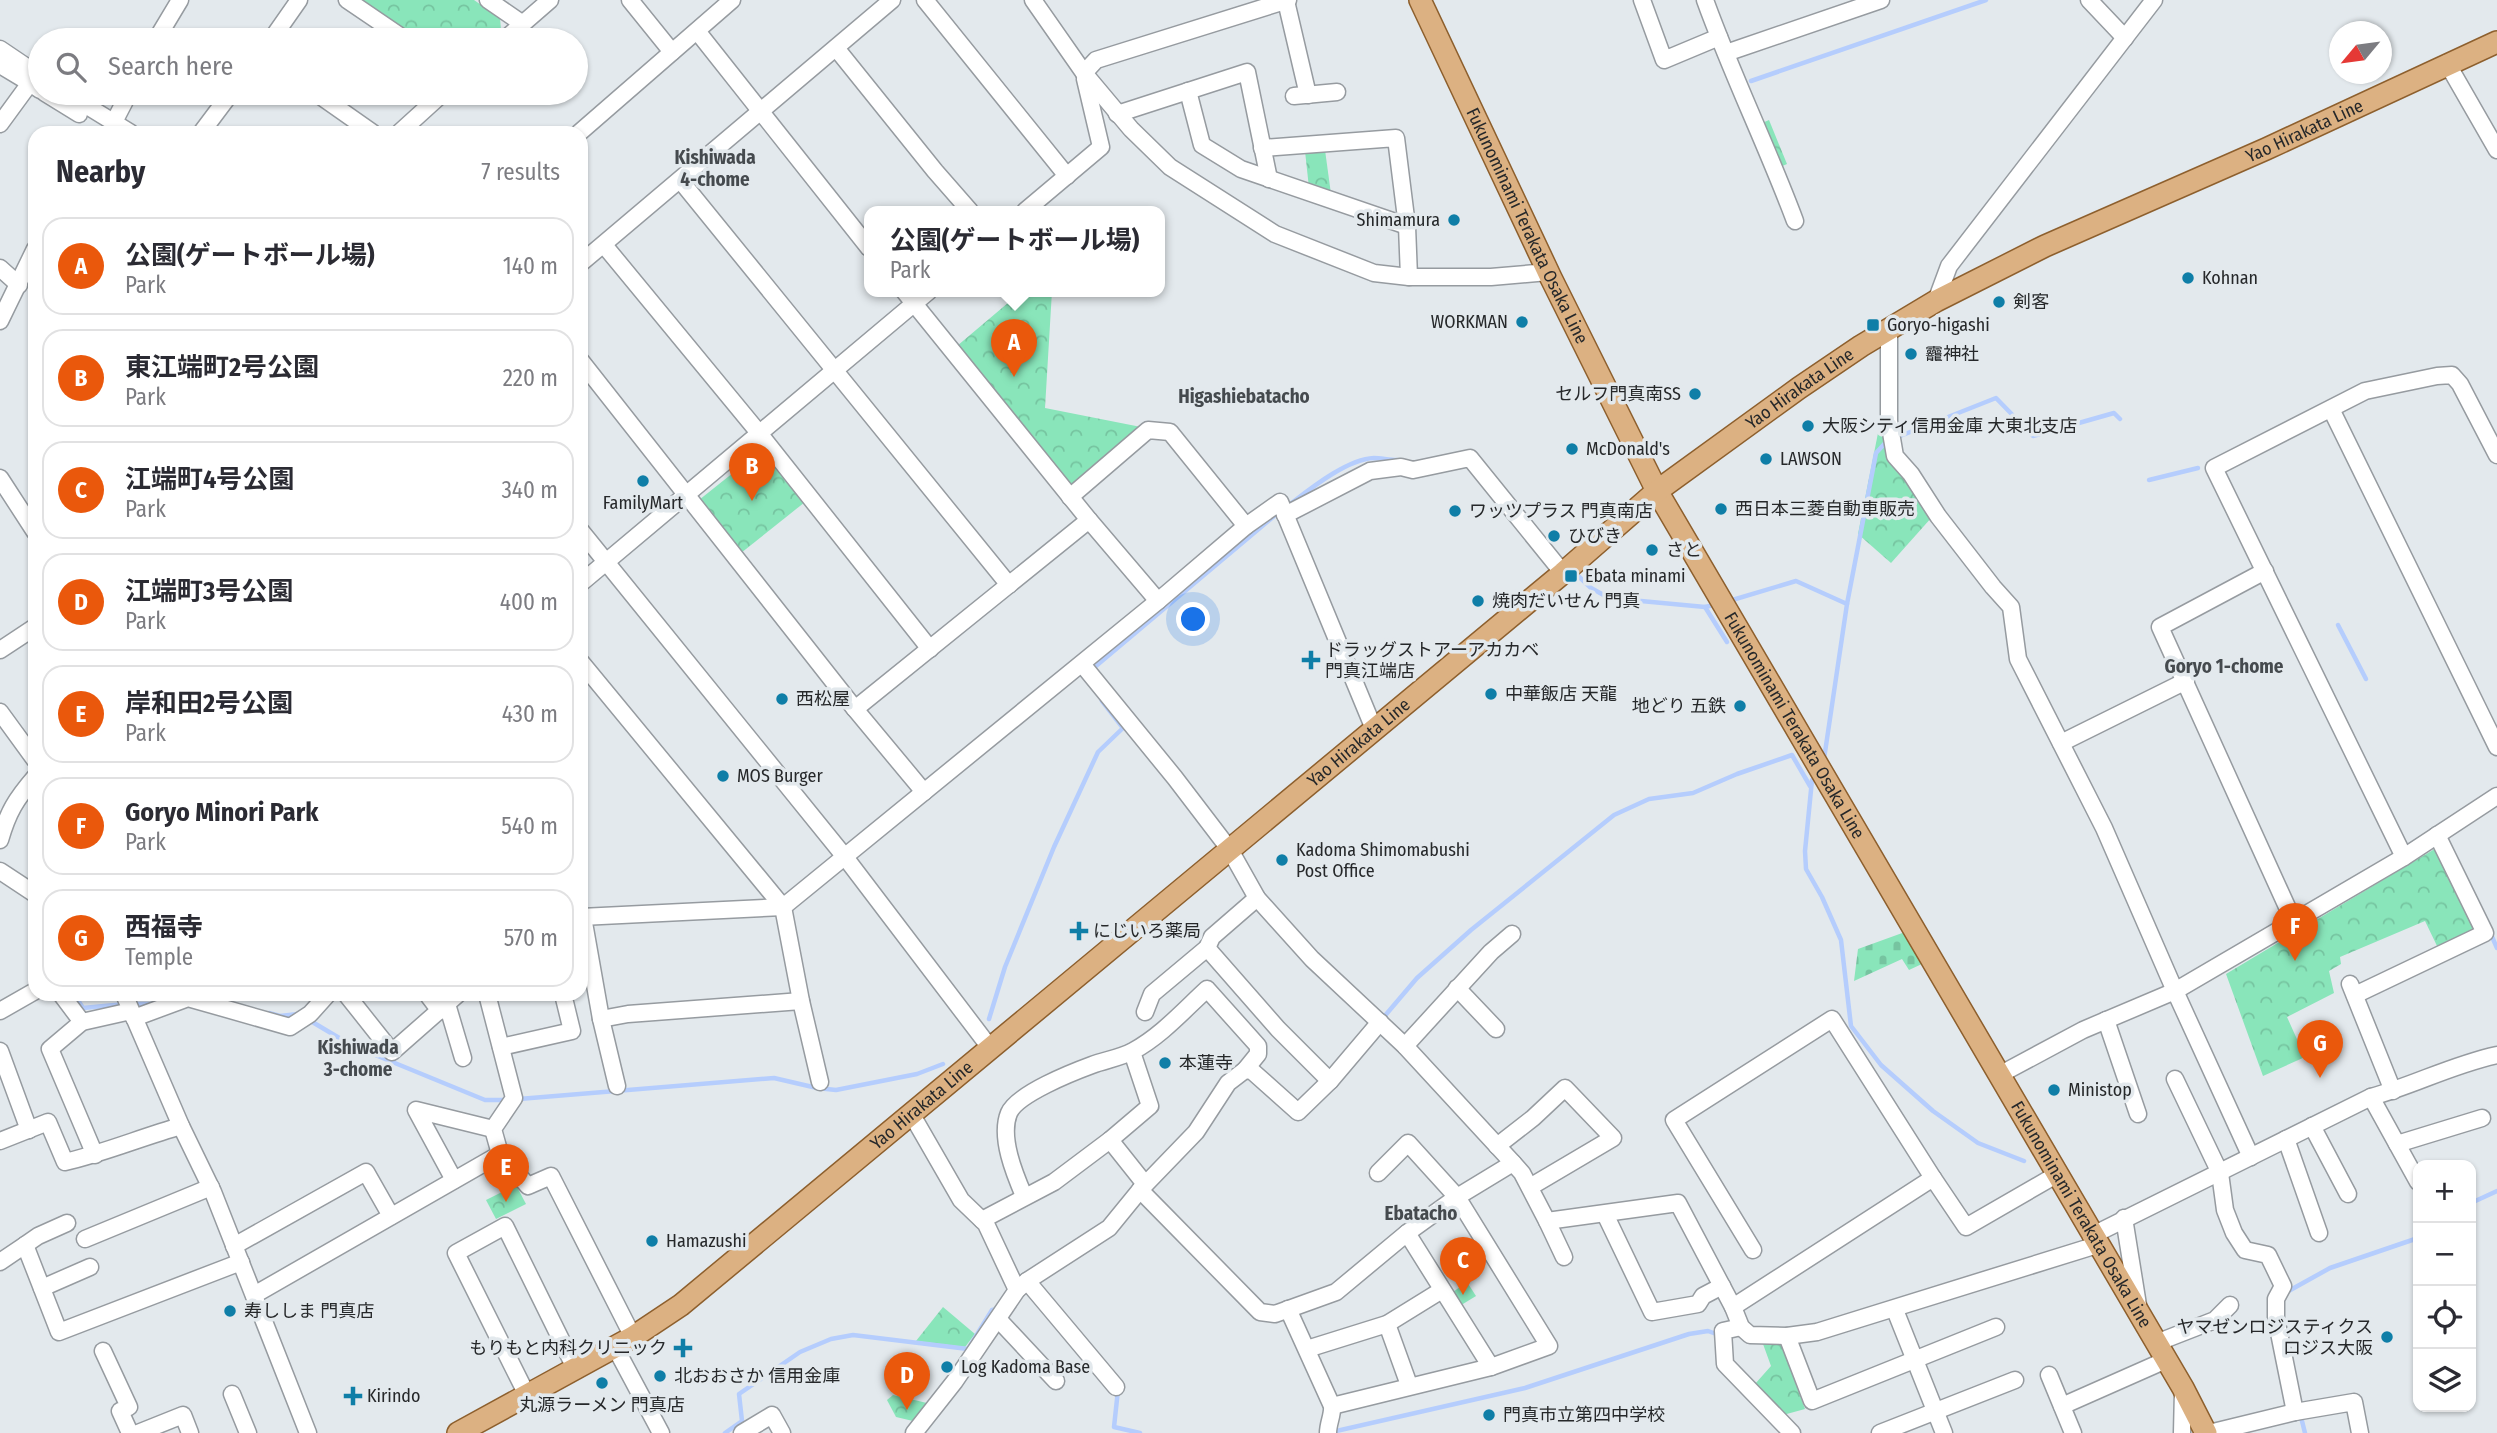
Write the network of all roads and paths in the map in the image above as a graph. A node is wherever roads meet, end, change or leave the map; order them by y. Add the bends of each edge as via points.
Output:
1 (180, 0) edge
2 (299, 0) edge
3 (347, 0) edge
4 (488, 0) edge
5 (550, 0) edge
6 (630, 0) edge
7 (732, 0) edge
8 (892, 0) edge
9 (925, 0) edge
10 (1032, 0) edge
11 (1287, 0) edge
12 (1420, 0) edge
13 (1642, 0) edge
14 (1705, 0) edge
15 (1881, 0) edge
16 (2089, 0) edge
17 (2154, 0) edge
18 (1261, 3) edge
19 (1856, 4) edge
20 (523, 24) junction
21 (163, 28) edge
22 (279, 28) edge
23 (388, 28) edge
24 (518, 28) edge
25 (697, 31) junction
26 (1718, 37) junction
27 (2125, 38) junction
28 (2497, 42) edge
29 (836, 48) junction
30 (0, 49) edge
31 (672, 52) junction
32 (1726, 53) junction
33 (2447, 64) junction
34 (0, 65) edge
35 (1084, 73) junction
36 (28, 75) edge
37 (28, 79) edge
38 (1188, 91) junction
39 (1337, 92) dead end
40 (28, 93) edge
41 (65, 105) edge
42 (85, 105) edge
43 (125, 105) edge
44 (222, 105) edge
45 (333, 105) edge
46 (430, 105) edge
47 (761, 113) junction
48 (1117, 114) junction
49 (0, 124) edge
50 (117, 126) edge
51 (206, 126) edge
52 (363, 126) edge
53 (407, 126) edge
54 (587, 126) edge
55 (1262, 148) junction
56 (2497, 150) edge
57 (1067, 176) junction
58 (1269, 179) junction
59 (680, 180) junction
60 (966, 206) edge
61 (1031, 206) edge
62 (1795, 221) dead end
63 (1407, 226) junction
64 (864, 241) edge
65 (604, 245) junction
66 (588, 258) edge
67 (28, 265) edge
68 (0, 268) edge
69 (1548, 272) junction
70 (1409, 277) junction
71 (19, 285) junction
72 (909, 297) edge
73 (1936, 301) junction
74 (0, 321) edge
75 (1889, 330) junction
76 (835, 369) junction
77 (588, 370) edge
78 (2331, 409) junction
79 (759, 433) junction
80 (2497, 455) edge
81 (0, 478) edge
82 (1657, 491) junction
83 (687, 493) junction
84 (1070, 497) junction
85 (1285, 515) junction
86 (1089, 520) junction
87 (28, 521) edge
88 (1245, 526) junction
89 (588, 540) edge
90 (606, 563) junction
91 (2265, 571) junction
92 (1563, 573) junction
93 (588, 577) edge
94 (1009, 585) junction
95 (1158, 601) junction
96 (28, 631) edge
97 (930, 649) junction
98 (0, 650) edge
99 (1082, 664) junction
100 (588, 670) edge
101 (2186, 681) junction
102 (855, 709) junction
103 (0, 712) edge
104 (1374, 729) junction
105 (2061, 743) junction
106 (2497, 747) edge
107 (28, 750) edge
108 (28, 785) edge
109 (924, 792) junction
110 (2497, 796) edge
111 (2437, 835) junction
112 (0, 840) edge
113 (1230, 850) junction
114 (2404, 856) junction
115 (845, 857) junction
116 (0, 871) edge
117 (28, 889) edge
118 (1257, 898) junction
119 (783, 907) junction
120 (588, 917) edge
121 (2293, 920) junction
122 (1513, 934) dead end
123 (1207, 948) junction
124 (588, 949) edge
125 (1457, 988) junction
126 (2175, 991) junction
127 (28, 995) edge
128 (66, 1001) edge
129 (127, 1001) edge
130 (178, 1001) edge
131 (199, 1001) edge
132 (322, 1001) edge
133 (352, 1001) edge
134 (490, 1001) edge
135 (566, 1001) edge
136 (801, 1001) junction
137 (448, 1003) edge
138 (0, 1011) edge
139 (1145, 1012) dead end
140 (133, 1015) junction
141 (601, 1019) junction
142 (2106, 1020) junction
143 (82, 1022) junction
144 (1380, 1022) junction
145 (1496, 1029) dead end
146 (1405, 1046) junction
147 (500, 1047) junction
148 (991, 1049) junction
149 (0, 1051) edge
150 (1132, 1052) junction
151 (2497, 1055) edge
152 (463, 1058) dead end
153 (1245, 1070) junction
154 (1999, 1075) junction
155 (2175, 1079) dead end
156 (1330, 1081) junction
157 (820, 1082) dead end
158 (617, 1086) dead end
159 (2393, 1091) junction
160 (2371, 1097) junction
161 (2138, 1114) dead end
162 (912, 1115) junction
163 (2483, 1118) dead end
164 (181, 1126) junction
165 (2312, 1126) junction
166 (29, 1129) junction
167 (493, 1129) junction
168 (2286, 1139) junction
169 (1110, 1140) junction
170 (0, 1141) edge
171 (2398, 1144) junction
172 (1497, 1146) junction
173 (500, 1154) junction
174 (95, 1155) junction
175 (2251, 1157) junction
176 (1513, 1163) junction
177 (2413, 1172) edge
178 (1378, 1173) dead end
179 (2220, 1173) junction
180 (2056, 1175) junction
181 (1933, 1178) junction
182 (454, 1180) junction
183 (211, 1187) junction
184 (1142, 1187) junction
185 (1530, 1187) junction
186 (2348, 1194) dead end
187 (1024, 1196) junction
188 (1457, 1197) junction
189 (1605, 1214) junction
190 (391, 1216) junction
191 (2124, 1218) junction
192 (982, 1220) junction
193 (1548, 1221) junction
194 (67, 1223) dead end
195 (1406, 1233) junction
196 (2319, 1233) dead end
197 (85, 1239) dead end
198 (2094, 1240) junction
199 (25, 1245) junction
200 (234, 1246) junction
201 (1753, 1250) dead end
202 (1564, 1257) dead end
203 (0, 1262) edge
204 (241, 1262) junction
205 (90, 1267) dead end
206 (1022, 1285) junction
207 (1722, 1286) junction
208 (42, 1288) junction
209 (1442, 1290) junction
210 (254, 1295) junction
211 (2230, 1305) dead end
212 (1733, 1307) junction
213 (1288, 1310) junction
214 (1895, 1310) junction
215 (2139, 1315) junction
216 (998, 1319) junction
217 (1387, 1324) junction
218 (1741, 1327) junction
219 (1996, 1327) dead end
220 (1787, 1336) junction
221 (624, 1342) junction
222 (1307, 1349) junction
223 (103, 1351) dead end
224 (2161, 1351) junction
225 (1914, 1359) junction
226 (1491, 1367) junction
227 (575, 1368) junction
228 (2049, 1375) dead end
229 (2015, 1380) dead end
230 (1056, 1381) dead end
231 (1409, 1385) junction
232 (1116, 1387) dead end
233 (2183, 1388) junction
234 (232, 1394) dead end
235 (527, 1395) junction
236 (1332, 1406) junction
237 (2062, 1406) junction
238 (1936, 1412) junction
239 (2295, 1412) junction
240 (1328, 1428) edge
241 (130, 1433) edge
242 (138, 1433) edge
243 (190, 1433) edge
244 (248, 1433) edge
245 (308, 1433) edge
246 (458, 1433) edge
247 (661, 1433) edge
248 (742, 1433) edge
249 (782, 1433) edge
250 (914, 1433) edge
251 (1792, 1433) edge
252 (1880, 1433) edge
253 (1944, 1433) edge
254 (2073, 1433) edge
255 (2182, 1433) edge
256 (2207, 1433) edge
257 (2360, 1433) edge

1 - 21 street
2 - 22 street
3 - 23 street
4 - 20 street
5 - 20 street
6 - 31 street
7 - 25 street
8 - 29 street
9 - 57 street
10 - 35 street
11 - 18 street
11 - 39 street via 1301,96
12 - 69 main road, Fukunominami Terakata Osaka Line
13 - 26 street via 1664,60
14 - 26 street
15 - 19 street
16 - 27 street
17 - 27 street
18 - 35 street via 1096,60
19 - 32 street
20 - 24 street
25 - 31 street
25 - 47 street
26 - 32 street
27 - 73 street via 1949,266
28 - 33 main road, Yao Hirakata Line
29 - 47 street
29 - 60 street
30 - 36 street
31 - 54 street
32 - 62 street
33 - 56 street
33 - 73 main road, Yao Hirakata Line via 2045,246
34 - 37 street
35 - 48 street
35 - 57 street via 1101,147
38 - 48 street
38 - 55 street via 1247,72
38 - 58 street via 1202,145 1241,169
40 - 49 street
41 - 50 street via 86,118
42 - 50 street
43 - 50 street
44 - 51 street
45 - 52 street
46 - 53 street
47 - 59 street
47 - 64 street
48 - 70 street via 1170,166 1275,234 1374,272
55 - 58 street
55 - 63 street via 1396,138
57 - 61 street
58 - 63 street
59 - 65 street
59 - 76 street
63 - 70 street
65 - 66 street
65 - 79 street
67 - 71 street
68 - 71 street
69 - 70 street
69 - 82 main road, Fukunominami Terakata Osaka Line
71 - 74 street
72 - 76 street
72 - 84 street
73 - 75 main road, Yao Hirakata Line
75 - 82 main road, Yao Hirakata Line via 1799,388
75 - 105 street via 1889,421 1895,456 2011,607 2018,659
76 - 79 street
76 - 94 street
77 - 83 street
78 - 80 street via 2365,391 2452,375
78 - 91 street via 2214,468
78 - 106 street
79 - 83 street
79 - 97 street
81 - 87 street
82 - 92 main road, Yao Hirakata Line
82 - 154 main road, Fukunominami Terakata Osaka Line
83 - 90 street
83 - 102 street
84 - 86 street
84 - 88 street via 1148,430 1170,432
85 - 88 street via 1280,502
85 - 92 street via 1370,471 1413,470 1470,458
85 - 104 street
86 - 94 street
86 - 95 street
88 - 95 street
89 - 90 street
90 - 93 street
90 - 115 street
91 - 101 street via 2160,627
91 - 114 street
92 - 104 main road, Yao Hirakata Line
94 - 97 street
95 - 99 street
96 - 98 street
97 - 102 street
99 - 109 street
99 - 113 street
100 - 119 street
101 - 105 street
101 - 121 street
102 - 109 street
103 - 107 street
104 - 113 main road, Yao Hirakata Line
105 - 126 street via 2104,828
108 - 112 street via 9,812
109 - 115 street
110 - 111 street
111 - 114 street
111 - 159 street via 2485,933 2353,989
113 - 118 street
113 - 148 main road, Yao Hirakata Line
114 - 121 street
115 - 119 street
115 - 148 street
116 - 117 street
118 - 123 street via 1212,937
118 - 144 street via 1312,959
119 - 120 street
119 - 136 street
121 - 126 street
122 - 125 street
123 - 139 street via 1152,994
123 - 156 street
124 - 141 street
125 - 145 street
125 - 146 street
126 - 142 street
126 - 175 street
127 - 138 street
128 - 143 street
129 - 140 street
130 - 140 street
131 - 132 street via 290,1027
133 - 137 street via 392,1052
134 - 147 street
135 - 147 street via 572,1031
136 - 141 street
136 - 157 street
137 - 152 street
140 - 143 street
140 - 164 street
141 - 158 street
142 - 154 street
142 - 161 street
143 - 174 street via 50,1049
144 - 146 street
144 - 156 street
146 - 172 street
147 - 167 street via 514,1098
148 - 162 main road, Yao Hirakata Line
149 - 166 street
150 - 153 street via 1207,989 1258,1046 1258,1054
150 - 169 street via 1150,1106
150 - 187 street via 1054,1082 1019,1101 1009,1113 1008,1147
151 - 159 street via 2441,1070
153 - 156 street via 1252,1071 1298,1112
153 - 184 street via 1228,1083 1196,1132
154 - 180 main road, Fukunominami Terakata Osaka Line
155 - 179 street
159 - 160 street
160 - 165 street
160 - 171 street
162 - 192 street via 961,1200
162 - 221 main road, Yao Hirakata Line via 681,1305
163 - 171 street
164 - 174 street
164 - 183 street
165 - 168 street
165 - 186 street
166 - 170 street
166 - 174 street via 48,1122 65,1162
167 - 173 street
167 - 182 street via 416,1110
168 - 175 street
168 - 196 street
169 - 184 street
169 - 187 street via 1054,1182
171 - 177 street
172 - 176 street
172 - 185 street via 1565,1088 1613,1138
173 - 182 street
173 - 221 street via 528,1186 551,1176
175 - 179 street
176 - 185 street
176 - 188 street
178 - 188 street via 1408,1143
179 - 191 street
179 - 239 street via 2225,1210 2234,1233 2245,1250 2268,1255 2283,1286 2276,1299 2276,1318
180 - 181 street via 1966,1227
180 - 198 main road, Fukunominami Terakata Osaka Line
181 - 201 street via 1832,1019 1674,1119
181 - 212 street
182 - 190 street
183 - 197 street
183 - 200 street
184 - 206 street via 1109,1228
184 - 213 street via 1260,1312
185 - 193 street
187 - 192 street
188 - 195 street
188 - 226 street via 1549,1346
189 - 193 street
189 - 207 street via 1678,1203
189 - 207 street via 1652,1312 1698,1304
190 - 200 street via 366,1172
190 - 210 street
191 - 198 street
191 - 215 street
192 - 206 street
193 - 202 street
194 - 199 street
195 - 209 street
195 - 213 street via 1336,1292
198 - 214 street
198 - 215 main road, Fukunominami Terakata Osaka Line
199 - 203 street
199 - 208 street
200 - 204 street
204 - 208 street via 59,1332
204 - 210 street
205 - 208 street
206 - 216 street
206 - 232 street
207 - 212 street
209 - 217 street
209 - 226 street
210 - 245 street
211 - 224 street via 2215,1320
212 - 218 street
213 - 222 street
214 - 220 street
214 - 225 street
215 - 224 main road, Fukunominami Terakata Osaka Line
216 - 230 street
216 - 250 street
217 - 222 street
217 - 231 street
218 - 220 street via 1750,1335
218 - 251 street via 1723,1331 1725,1364
219 - 225 street
220 - 225 street via 1812,1401
221 - 227 main road, Yao Hirakata Line
221 - 247 street
222 - 236 street
223 - 241 street via 129,1406 120,1411
224 - 233 main road, Fukunominami Terakata Osaka Line
224 - 237 street
225 - 238 street
226 - 231 street
227 - 235 main road, Yao Hirakata Line
227 - 235 street via 505,1226 456,1253
228 - 237 street
229 - 238 street
231 - 236 street
233 - 255 street
233 - 256 main road, Fukunominami Terakata Osaka Line
234 - 244 street
235 - 246 main road, Yao Hirakata Line
236 - 240 street
237 - 254 street
238 - 252 street
238 - 253 street
239 - 256 street
239 - 257 street via 2354,1402
242 - 243 street via 183,1415
248 - 249 street via 772,1415

